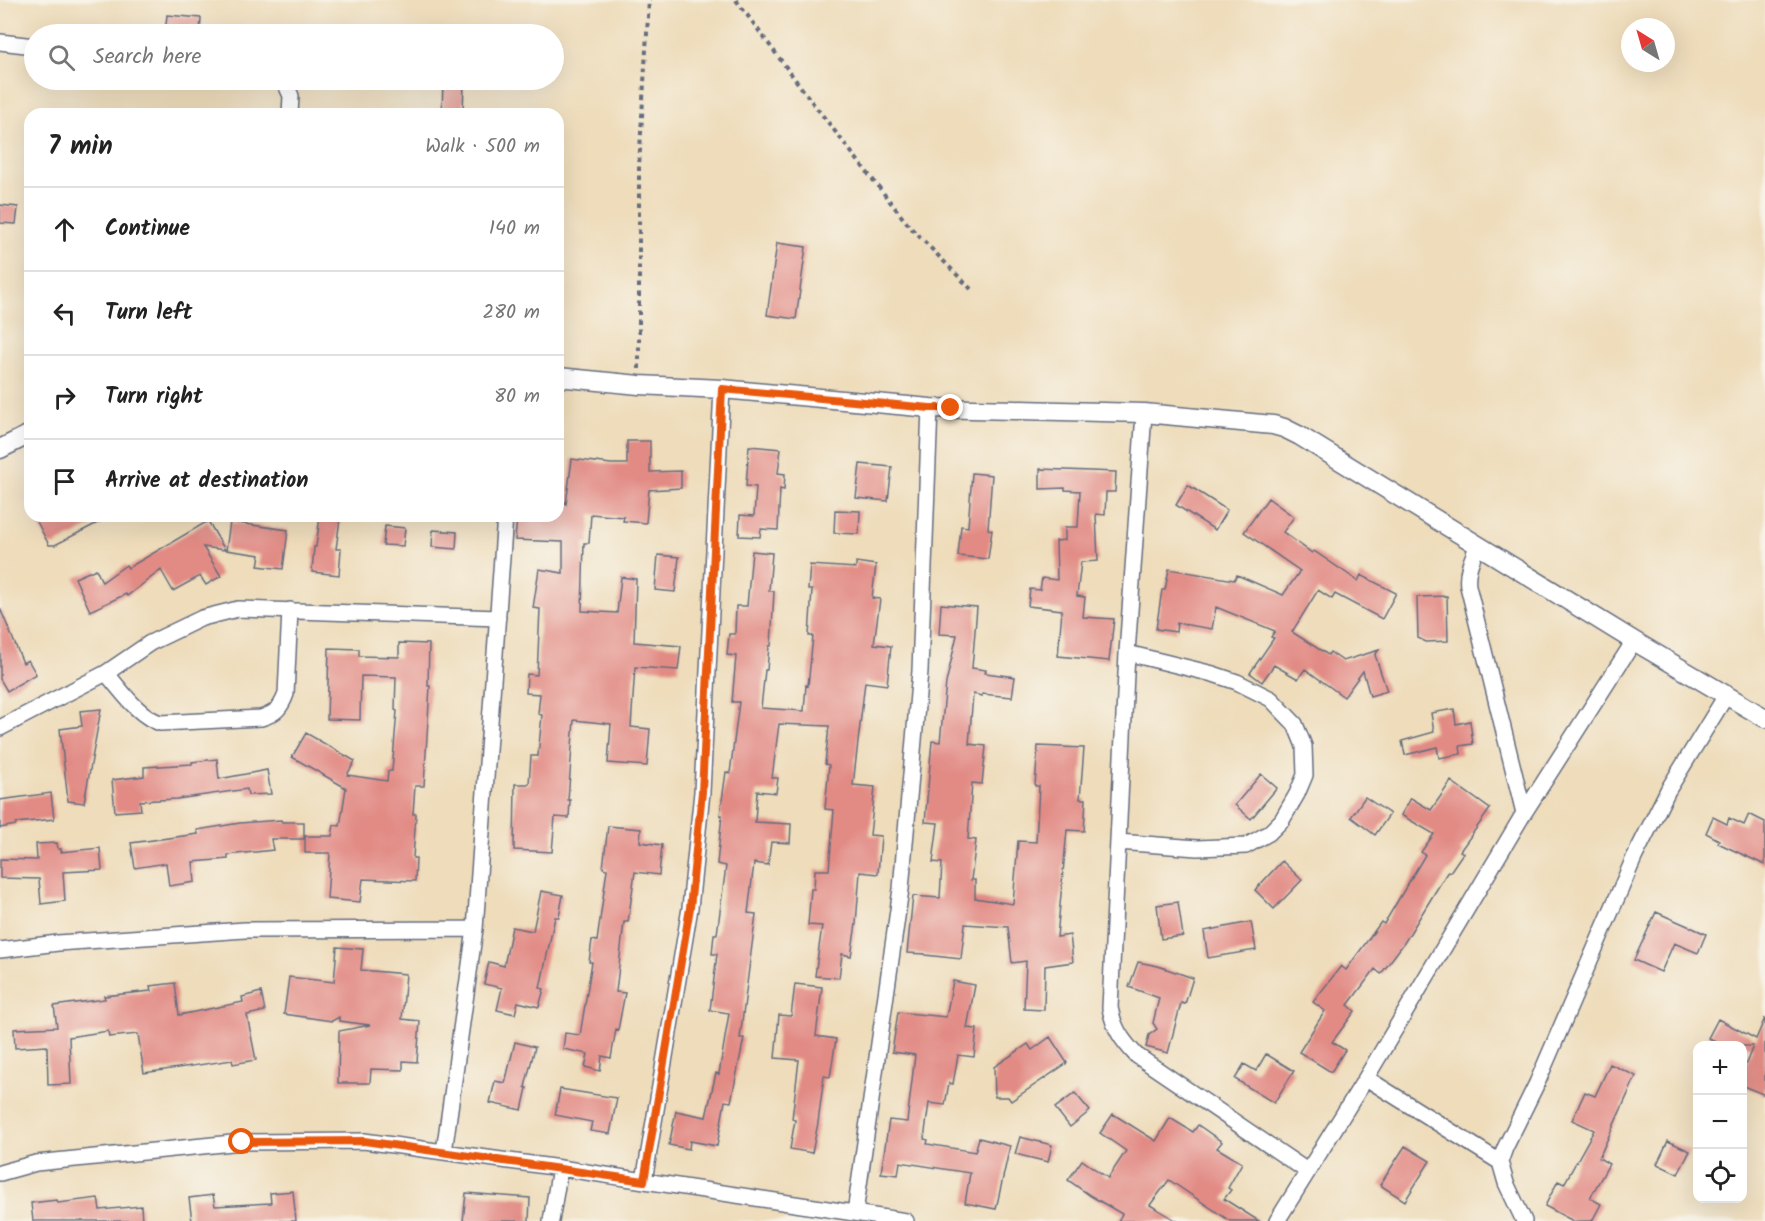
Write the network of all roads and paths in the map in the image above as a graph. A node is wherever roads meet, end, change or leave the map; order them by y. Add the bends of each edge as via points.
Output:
1 (649, 0) edge
2 (736, 0) edge
3 (0, 42) edge
4 (24, 45) edge
5 (288, 90) edge
6 (290, 108) edge
7 (971, 289) dead end
8 (564, 378) edge
9 (639, 384) junction
10 (722, 389) junction
11 (930, 408) junction
12 (1144, 413) junction
13 (24, 437) edge
14 (0, 449) edge
15 (505, 522) edge
16 (1478, 545) junction
17 (290, 610) junction
18 (498, 618) junction
19 (1634, 641) junction
20 (1127, 653) junction
21 (106, 674) junction
22 (1727, 694) junction
23 (1765, 718) edge
24 (0, 728) edge
25 (1524, 813) junction
26 (1118, 842) junction
27 (475, 929) junction
28 (0, 950) edge
29 (1366, 1078) junction
30 (444, 1152) junction
31 (1500, 1162) junction
32 (560, 1168) junction
33 (1307, 1171) junction
34 (0, 1173) edge
35 (644, 1181) junction
36 (855, 1213) junction
37 (551, 1221) edge
38 (906, 1221) edge
39 (1277, 1221) edge
40 (1524, 1221) edge

1 - 9 path via 639,166
2 - 7 path via 910,226
3 - 4 street
5 - 6 street
8 - 9 street
9 - 10 street
10 - 11 street
10 - 35 street via 699,815 690,908
11 - 12 street
11 - 36 street via 920,671 901,889
12 - 16 street via 1284,428
12 - 20 street
13 - 14 street
15 - 18 street
16 - 19 street
16 - 25 street via 1467,586
17 - 18 street
17 - 21 street via 238,609 202,618 150,644
17 - 21 street via 286,694 273,714 261,718 160,723 139,710
18 - 27 street
19 - 22 street
19 - 25 street
20 - 26 street
20 - 26 street via 1213,674 1271,699 1295,723 1304,746 1305,775 1282,820 1246,846 1197,848
21 - 24 street
22 - 23 street
22 - 31 street via 1668,790 1634,858
25 - 29 street
26 - 33 street via 1110,1008 1123,1042 1136,1055
27 - 28 street via 245,930
27 - 30 street
29 - 31 street
29 - 33 street
30 - 32 street
30 - 34 street via 364,1141 242,1142 36,1163
31 - 40 street
32 - 35 street
32 - 37 street
33 - 39 street
35 - 36 street
36 - 38 street

